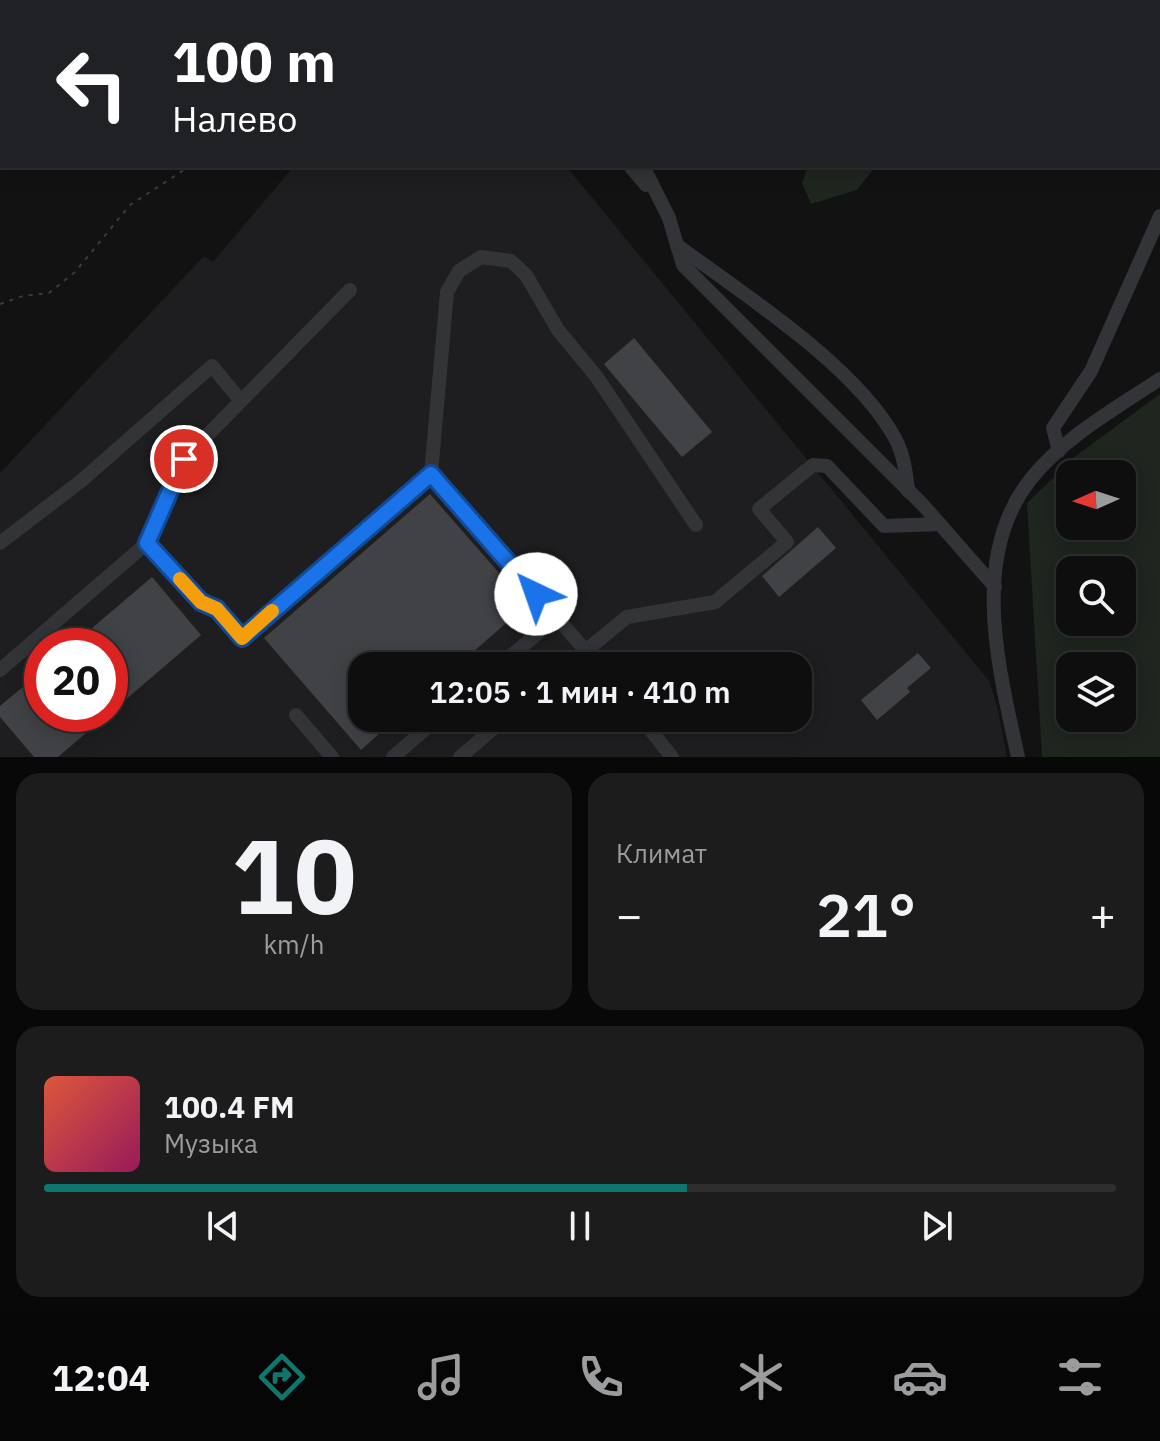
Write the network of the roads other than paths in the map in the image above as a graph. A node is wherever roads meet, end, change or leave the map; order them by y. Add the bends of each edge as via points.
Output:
1 (632, 168) edge
2 (644, 168) edge
3 (656, 192) junction
4 (1160, 216) edge
5 (677, 245) junction
6 (350, 290) dead end
7 (1160, 379) edge
8 (241, 401) junction
9 (1059, 451) junction
10 (431, 474) junction
11 (908, 491) junction
12 (940, 524) junction
13 (696, 525) dead end
14 (0, 543) edge
15 (147, 543) junction
16 (995, 587) junction
17 (557, 617) junction
18 (586, 650) junction
19 (516, 652) edge
20 (584, 652) edge
21 (0, 670) edge
22 (296, 715) dead end
23 (422, 732) edge
24 (489, 732) edge
25 (652, 732) edge
26 (332, 757) edge
27 (393, 757) edge
28 (460, 757) edge
29 (672, 757) edge
30 (1018, 757) edge

1 - 3 street
2 - 3 street
3 - 5 street
4 - 9 street via 1091,371 1053,428
5 - 11 street via 683,265
5 - 11 street via 817,349 872,406 895,437
6 - 8 street
7 - 9 street
8 - 14 street via 212,366 81,481
8 - 15 street via 184,459
9 - 16 street via 1013,503 997,554
10 - 13 street via 447,292 459,271 481,257 511,261 526,275 558,330 596,376
10 - 15 street via 242,638
10 - 17 street
11 - 12 street
12 - 16 street
12 - 18 street via 884,526 827,466 813,465 759,509 787,542 715,602 627,617
15 - 21 street
16 - 30 street via 999,665
17 - 18 street
17 - 19 street
18 - 20 street
22 - 26 street
23 - 27 street
24 - 28 street
25 - 29 street

